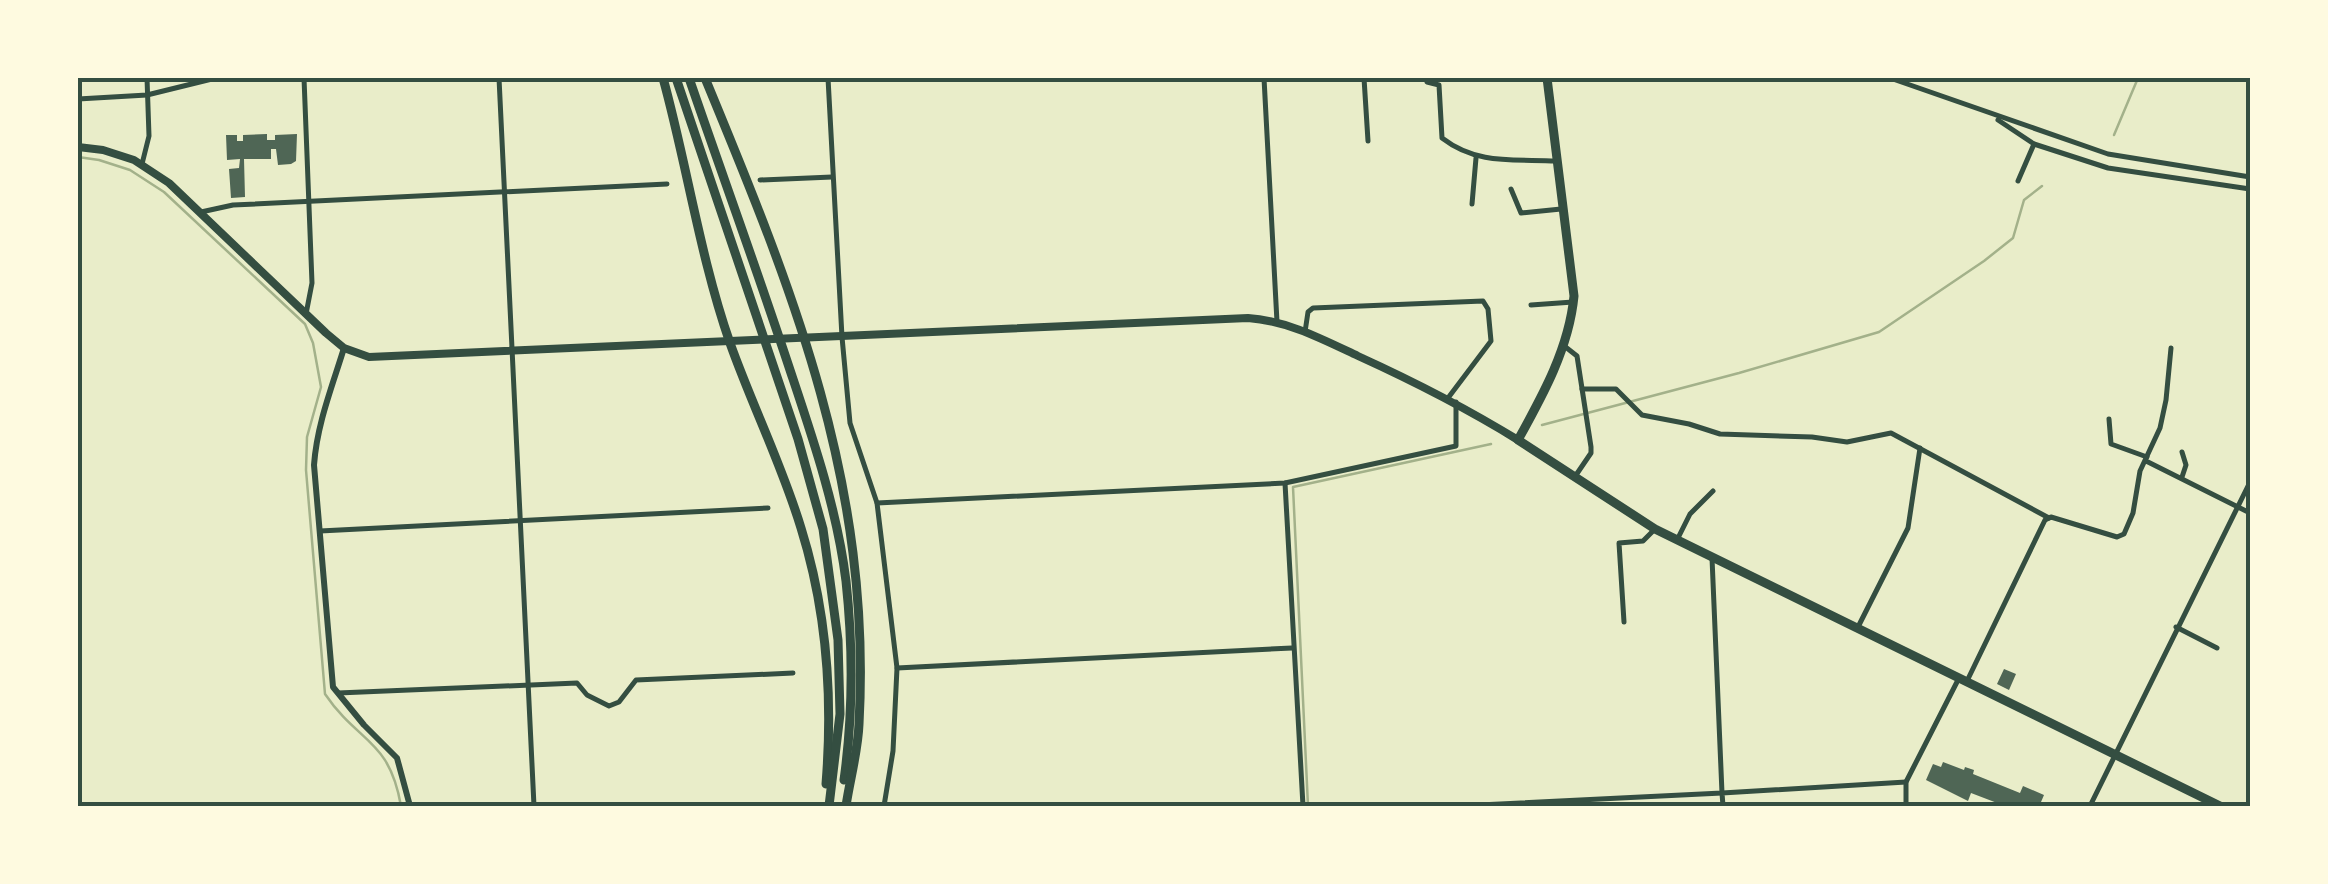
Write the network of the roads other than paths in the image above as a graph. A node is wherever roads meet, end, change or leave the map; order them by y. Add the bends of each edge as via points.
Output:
1 (147, 78) edge
2 (216, 78) edge
3 (304, 78) edge
4 (499, 78) edge
5 (663, 78) edge
6 (676, 78) edge
7 (689, 78) edge
8 (706, 78) edge
9 (828, 78) edge
10 (1264, 78) edge
11 (1364, 78) edge
12 (1547, 78) edge
13 (1890, 78) edge
14 (1427, 82) dead end
15 (147, 95) junction
16 (78, 99) edge
17 (1992, 115) junction
18 (1368, 141) dead end
19 (2034, 144) junction
20 (78, 147) edge
21 (1476, 158) junction
22 (1556, 161) junction
23 (142, 164) junction
24 (833, 177) junction
25 (2250, 178) edge
26 (760, 180) dead end
27 (2018, 181) dead end
28 (666, 184) dead end
29 (1511, 189) dead end
30 (2250, 189) edge
31 (505, 192) junction
32 (309, 201) junction
33 (1472, 204) dead end
34 (1562, 209) junction
35 (201, 212) junction
36 (1573, 302) junction
37 (1531, 306) dead end
38 (306, 314) junction
39 (1277, 322) junction
40 (1305, 332) junction
41 (842, 337) junction
42 (807, 338) junction
43 (730, 342) junction
44 (1563, 345) junction
45 (344, 348) junction
46 (2171, 348) dead end
47 (514, 351) junction
48 (1582, 389) junction
49 (1452, 400) junction
50 (2109, 419) dead end
51 (1518, 440) junction
52 (1920, 448) junction
53 (2182, 452) dead end
54 (2146, 459) junction
55 (1574, 478) junction
56 (2182, 478) junction
57 (2250, 482) edge
58 (1285, 483) junction
59 (1712, 491) dead end
60 (877, 503) junction
61 (2239, 507) junction
62 (768, 508) dead end
63 (2250, 513) edge
64 (2049, 518) junction
65 (519, 519) junction
66 (1655, 529) junction
67 (320, 530) junction
68 (1678, 540) junction
69 (1712, 558) junction
70 (1624, 622) dead end
71 (1858, 628) junction
72 (2176, 628) junction
73 (1292, 648) junction
74 (2217, 648) dead end
75 (896, 668) junction
76 (793, 673) dead end
77 (1963, 680) junction
78 (528, 685) junction
79 (338, 693) junction
80 (2116, 754) junction
81 (1906, 782) junction
82 (1722, 793) junction
83 (410, 806) edge
84 (534, 806) edge
85 (827, 806) edge
86 (843, 806) edge
87 (884, 806) edge
88 (1303, 806) edge
89 (1458, 806) edge
90 (1723, 806) edge
91 (1906, 806) edge
92 (2090, 806) edge
93 (2220, 806) edge

1 - 15 street
2 - 15 street
3 - 32 street
4 - 31 street
5 - 43 main road
6 - 85 main road via 817,504 832,579 840,714
7 - 86 main road via 813,440 846,578
8 - 42 main road
9 - 24 street
10 - 39 street
11 - 18 street
12 - 22 main road
13 - 17 street
14 - 21 street via 1440,86 1442,138
15 - 16 street
15 - 23 street
17 - 19 street
17 - 25 street via 2108,154
19 - 27 street
19 - 30 street via 2108,168
20 - 23 main road
21 - 22 street
21 - 33 street
22 - 34 main road
23 - 35 main road
24 - 26 street
24 - 41 street
28 - 31 street
29 - 34 street via 1521,213
31 - 32 street
31 - 47 street
32 - 35 street
32 - 38 street via 312,282
34 - 36 main road
35 - 38 main road
36 - 37 street
36 - 44 main road
38 - 45 main road
39 - 40 main road
39 - 41 main road via 1204,319
40 - 49 main road
40 - 49 street via 1313,308 1483,301 1491,341
41 - 42 main road
41 - 60 street via 850,423
42 - 43 main road
42 - 86 main road via 840,461 858,580 860,721
43 - 47 main road
43 - 85 main road via 796,512 819,600 830,703
44 - 48 street via 1577,356
44 - 51 main road
45 - 47 main road via 369,357
45 - 67 street via 316,442
46 - 54 street via 2166,400
47 - 65 street
48 - 52 street via 1616,389 1649,418 1720,434 1847,442 1885,432
48 - 55 street via 1591,454
49 - 51 main road
49 - 58 street via 1456,446
50 - 54 street via 2110,444
51 - 55 main road
52 - 64 street
52 - 71 street via 1908,528
53 - 56 street
54 - 56 street
54 - 64 street via 2124,534
55 - 66 main road
56 - 61 street
57 - 61 street
58 - 60 street
58 - 73 street
59 - 68 street
60 - 75 street
61 - 63 street
61 - 72 street
62 - 65 street
64 - 77 street
65 - 67 street
65 - 78 street
66 - 68 main road
66 - 70 street via 1642,540 1619,543
67 - 79 street
68 - 69 main road
69 - 71 main road
69 - 82 street
71 - 77 main road
72 - 74 street
72 - 80 street
73 - 75 street
73 - 88 street
75 - 87 street
76 - 78 street via 636,680 609,706 577,683
77 - 80 main road
77 - 81 street
78 - 79 street
78 - 84 street
79 - 83 street via 397,758
80 - 92 street
80 - 93 main road
81 - 82 street
81 - 91 street
82 - 89 street
82 - 90 street

